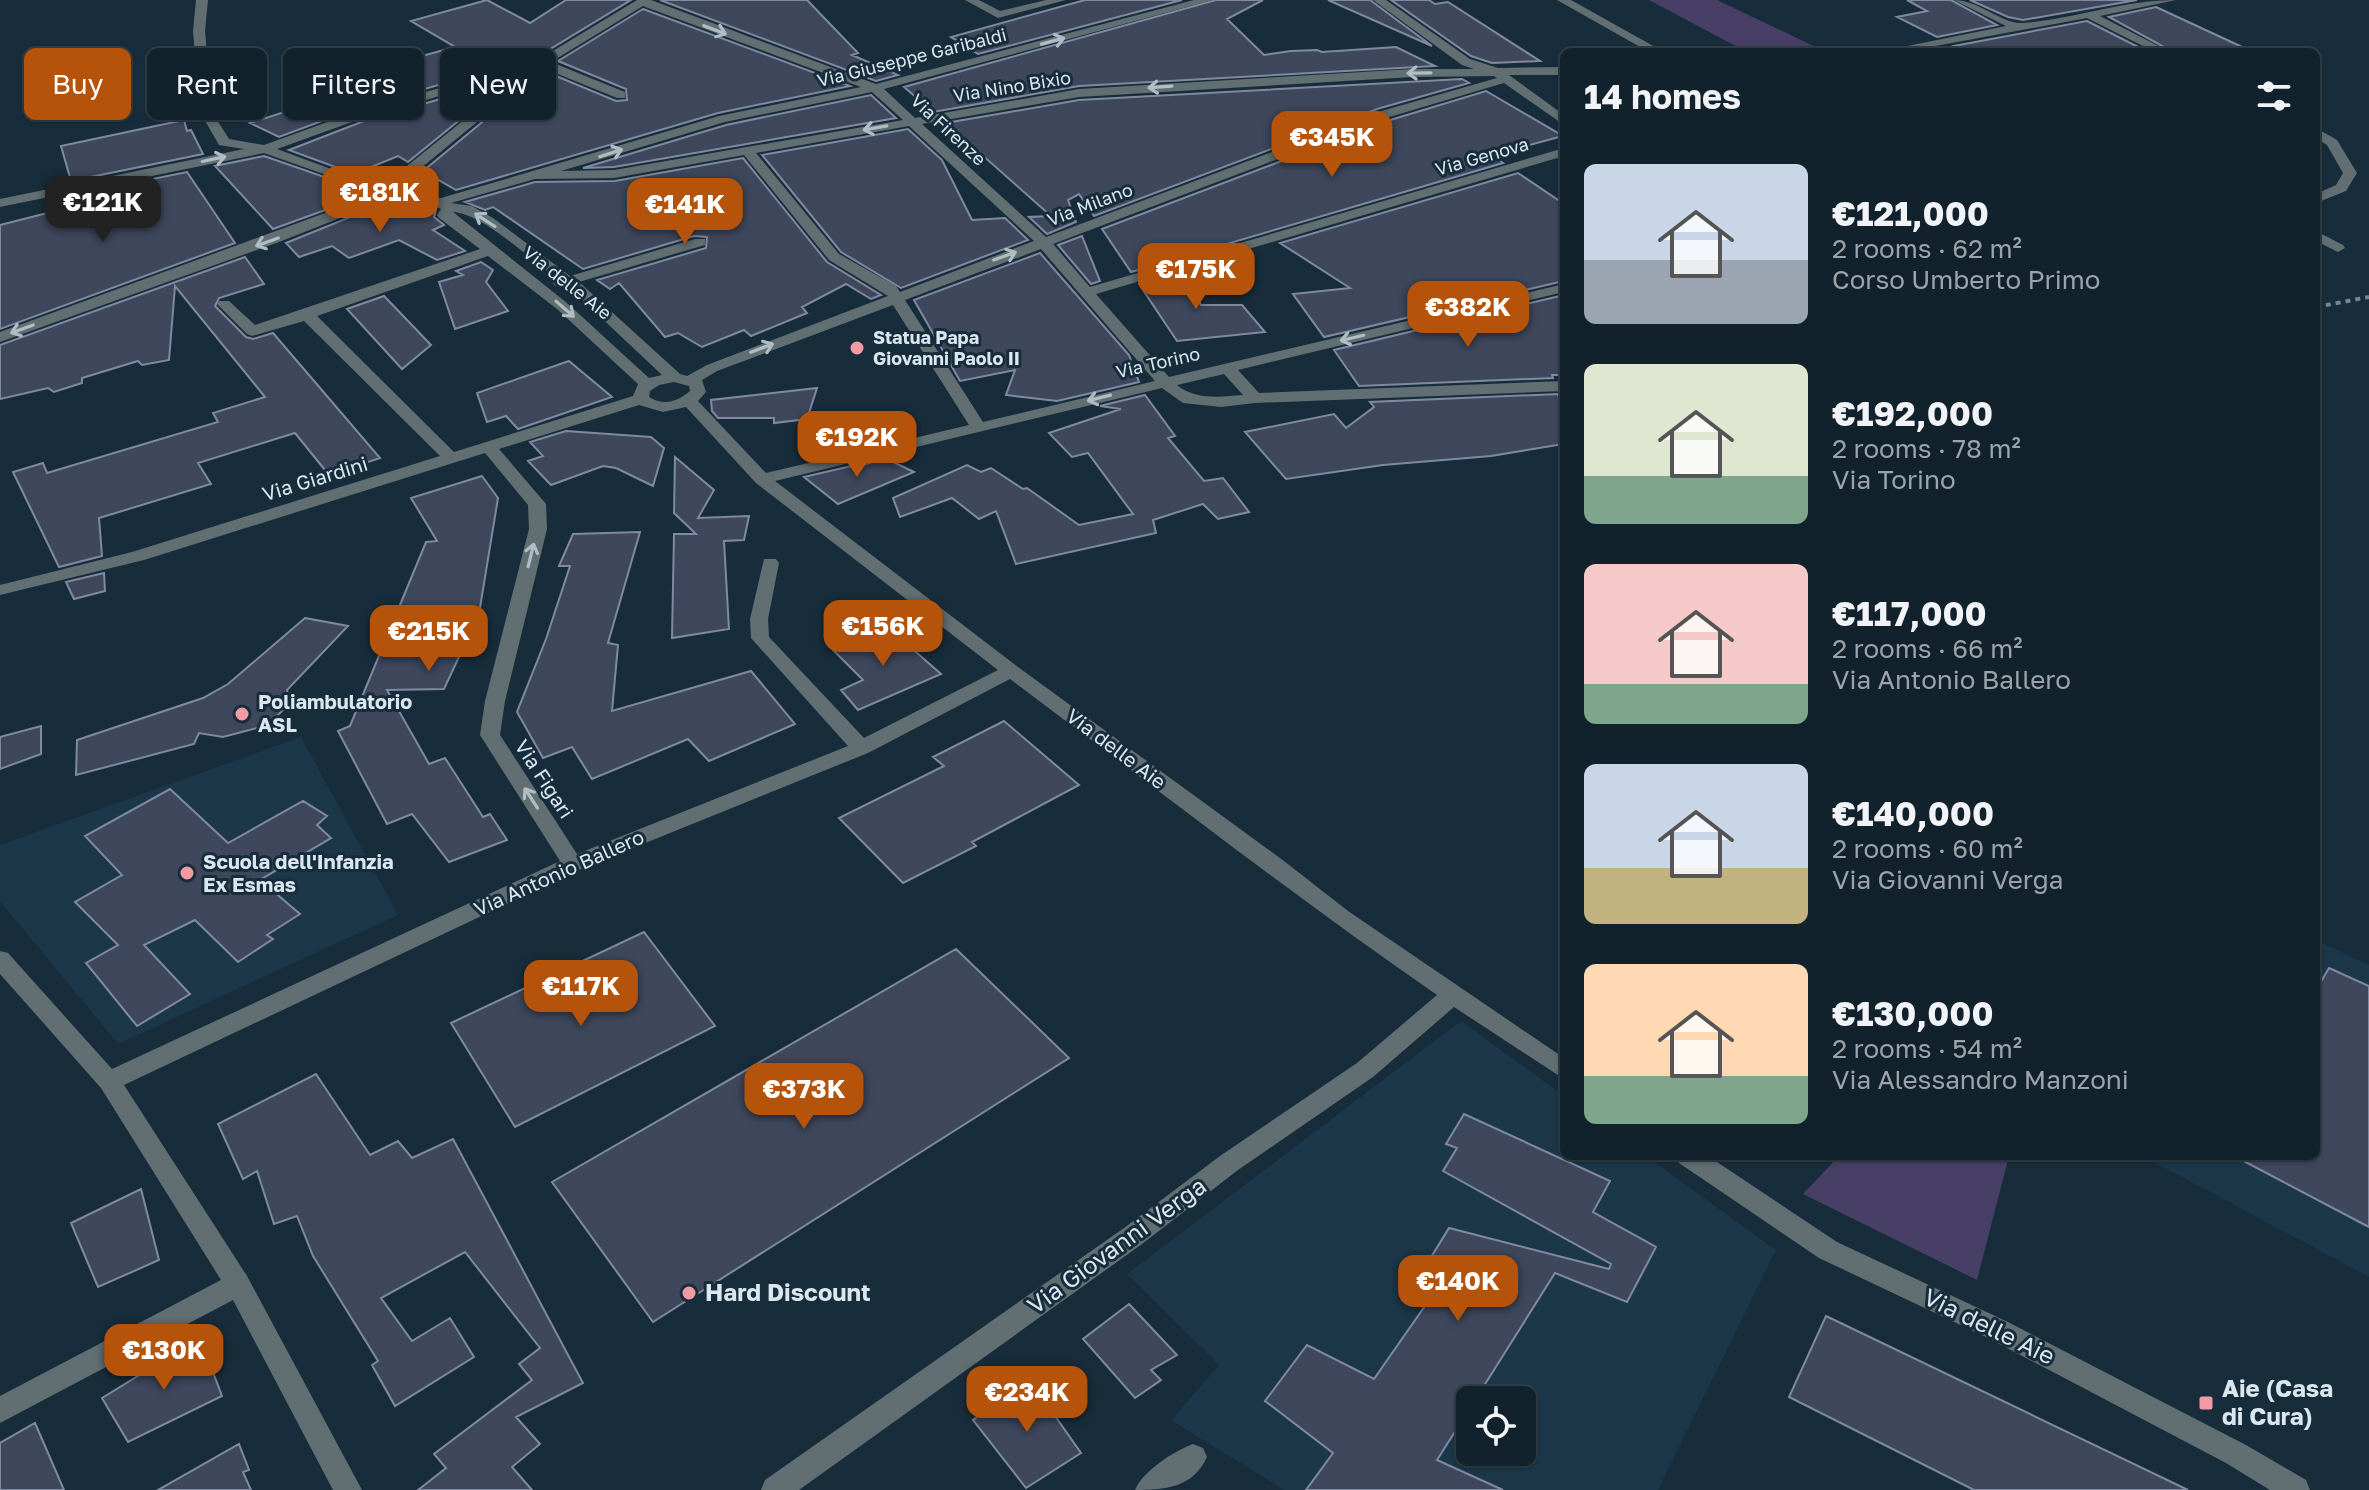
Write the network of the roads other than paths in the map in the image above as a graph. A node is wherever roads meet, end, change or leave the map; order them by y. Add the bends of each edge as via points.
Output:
1 (202, 0) edge
2 (971, 0) edge
3 (1060, 0) edge
4 (1207, 0) edge
5 (1379, 0) edge
6 (1563, 0) edge
7 (1960, 0) edge
8 (2170, 0) edge
9 (644, 1) edge
10 (2154, 1) edge
11 (2089, 15) junction
12 (2020, 29) junction
13 (1949, 42) junction
14 (1651, 48) edge
15 (1910, 48) edge
16 (1961, 48) edge
17 (2156, 48) edge
18 (556, 54) edge
19 (556, 69) edge
20 (1560, 71) edge
21 (1502, 75) junction
22 (875, 88) junction
23 (440, 92) edge
24 (621, 95) dead end
25 (1560, 118) edge
26 (469, 120) edge
27 (912, 122) junction
28 (2320, 135) edge
29 (265, 149) junction
30 (747, 151) junction
31 (1560, 153) edge
32 (536, 175) junction
33 (395, 183) junction
34 (365, 195) junction
35 (402, 197) junction
36 (2320, 197) edge
37 (0, 203) edge
38 (445, 205) junction
39 (2320, 237) edge
40 (700, 242) dead end
41 (1043, 242) junction
42 (2338, 248) dead end
43 (491, 250) junction
44 (568, 281) junction
45 (541, 289) junction
46 (1560, 289) edge
47 (1089, 292) junction
48 (895, 297) junction
49 (224, 304) dead end
50 (307, 315) junction
51 (0, 337) edge
52 (1227, 368) junction
53 (674, 377) junction
54 (691, 380) junction
55 (1164, 382) junction
56 (1560, 386) edge
57 (644, 392) junction
58 (1255, 398) junction
59 (689, 401) junction
60 (979, 428) junction
61 (490, 449) junction
62 (453, 460) junction
63 (762, 479) junction
64 (770, 563) dead end
65 (0, 590) edge
66 (1011, 671) junction
67 (861, 748) junction
68 (573, 864) junction
69 (0, 959) edge
70 (1453, 995) junction
71 (1560, 1067) edge
72 (109, 1081) junction
73 (1694, 1160) edge
74 (238, 1284) junction
75 (0, 1410) edge
76 (1193, 1457) dead end
77 (348, 1490) edge
78 (775, 1490) edge
79 (1149, 1490) edge
80 (2296, 1490) edge

1 - 29 street via 199,31 206,112 224,142
2 - 3 street via 998,15
22 -> 4 street, Via Giuseppe Garibaldi
5 - 21 street via 1466,62
6 - 14 street
7 - 12 street
8 - 10 street
9 - 18 street
9 -> 22 street, Via Firenze
10 - 11 street
11 - 12 street
11 - 17 street
12 - 13 street
13 - 15 street
13 - 16 street
19 - 24 street
20 - 21 street, Via Nino Bixio
21 - 25 street
21 -> 27 street, Via Nino Bixio via 1413,73 1107,91
21 - 41 street, Via Milano
22 - 27 street, Via Firenze
32 -> 22 street, Via Giuseppe Garibaldi via 723,119
23 - 29 street
26 - 33 street
27 -> 30 street, Via Nino Bixio
27 - 41 street, Via Firenze
28 - 36 street via 2332,143 2350,173 2341,188
29 - 34 street via 357,181
37 -> 29 street
30 - 32 street, Via Nino Bixio via 614,174
30 - 48 street via 834,257 891,289
31 - 47 street, Via Genova
32 - 38 street, Via Giuseppe Garibaldi
33 - 34 street
33 - 35 street via 407,190
34 - 35 street, Via delle Aie via 388,202
34 -> 51 street via 301,229
35 - 38 street, Via delle Aie
38 - 43 street, Via delle Aie via 444,215
44 -> 38 street, Via delle Aie via 488,221
39 - 42 street
40 - 44 street
41 - 47 street, Via Firenze
48 -> 41 street, Via Milano
43 - 45 street, Via delle Aie
43 - 50 street
44 - 45 street
44 - 53 street, Via delle Aie
45 -> 57 street, Via delle Aie
46 -> 52 street, Via Torino
47 - 55 street, Via Firenze
54 -> 48 street, Via Milano
48 - 60 street
49 - 50 street via 252,331
50 - 62 street
52 - 55 street, Via Torino
52 - 58 street
53 - 54 street
53 - 57 street, Via Giardini
54 - 59 street via 699,387
55 - 58 street via 1183,398
55 -> 60 street, Via Torino
56 - 58 street
57 - 59 street via 661,407
57 - 61 street, Via Giardini
59 - 63 street, Via delle Aie
60 - 63 street, Via Torino
61 - 62 street, Via Giardini
68 -> 61 street, Via Figari via 490,735 538,529 537,504
62 - 65 street, Via Giardini via 129,559
63 - 66 street, Via delle Aie
64 - 67 street via 760,638
66 - 67 street, Via Antonio Ballero
66 - 70 street, Via delle Aie
67 - 68 street, Via Antonio Ballero
68 - 72 street, Via Antonio Ballero
69 - 72 street
70 - 71 street, Via delle Aie
70 - 78 street, Via Giovanni Verga via 1365,1070
72 - 74 street
73 - 80 street, Via delle Aie via 1828,1250 1998,1330
74 - 75 street
74 - 77 street
76 - 79 street

